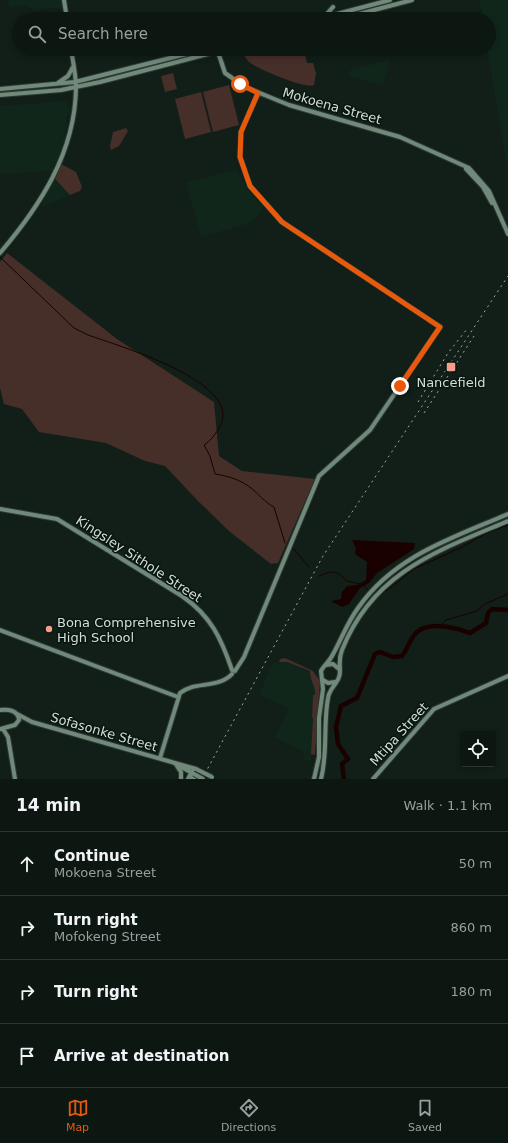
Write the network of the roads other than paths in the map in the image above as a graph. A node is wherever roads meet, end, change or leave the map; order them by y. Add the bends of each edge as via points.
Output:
1 (64, 0) edge
2 (390, 0) edge
3 (412, 0) edge
4 (347, 11) junction
5 (66, 12) edge
6 (329, 12) edge
7 (344, 12) edge
8 (367, 12) edge
9 (72, 56) edge
10 (178, 56) edge
11 (194, 56) edge
12 (219, 56) edge
13 (73, 67) junction
14 (75, 82) junction
15 (56, 84) junction
16 (76, 87) junction
17 (0, 89) edge
18 (258, 93) junction
19 (0, 95) edge
20 (460, 164) junction
21 (508, 234) edge
22 (508, 239) edge
23 (0, 253) edge
24 (0, 509) edge
25 (508, 514) edge
26 (508, 521) edge
27 (0, 630) edge
28 (326, 665) junction
29 (339, 669) junction
30 (233, 672) junction
31 (508, 676) edge
32 (323, 680) junction
33 (336, 682) junction
34 (178, 697) junction
35 (0, 704) edge
36 (0, 710) edge
37 (6, 710) junction
38 (17, 714) junction
39 (32, 722) junction
40 (17, 724) junction
41 (12, 727) junction
42 (2, 728) edge
43 (8, 737) junction
44 (160, 758) junction
45 (170, 761) junction
46 (176, 765) junction
47 (188, 768) junction
48 (195, 769) junction
49 (191, 776) edge
50 (214, 778) edge
51 (15, 779) edge
52 (181, 779) edge
53 (197, 779) edge
54 (203, 779) edge
55 (314, 779) edge
56 (321, 779) edge
57 (373, 779) edge

1 - 5 main road
2 - 4 main road
3 - 8 main road
4 - 6 main road via 338,10 333,6
4 - 7 main road
9 - 13 main road
10 - 14 main road
11 - 16 main road
12 - 18 main road, Mokoena Street via 225,74
13 - 14 main road
13 - 15 main road via 66,78
14 - 15 main road
14 - 16 main road
15 - 17 main road
16 - 19 main road
16 - 23 main road via 66,149 34,210
18 - 20 main road, Mokoena Street via 289,105 394,134
18 - 30 main road via 241,132 240,157 250,186 282,222 439,327 372,426 316,480 244,657
20 - 21 main road, Mokoena Street via 473,172 487,187
20 - 22 main road, Mokoena Street via 487,193
24 - 30 main road, Kingsley Sithole Street via 57,519 182,596 197,607 210,622 226,651
25 - 28 main road via 425,550 390,574 359,607
26 - 29 main road via 429,555 394,578 374,598 354,626 341,651
27 - 34 main road
28 - 29 main road via 334,665
28 - 32 main road via 321,672
29 - 33 main road via 340,677
30 - 34 main road via 221,682 185,689
31 - 57 main road, Mtipa Street via 434,709
32 - 33 main road via 329,683
32 - 55 main road via 319,757
33 - 56 main road via 328,699
34 - 44 main road
35 - 37 main road
36 - 37 main road, Sofasonke Street
37 - 38 main road, Sofasonke Street
38 - 39 main road, Sofasonke Street
38 - 40 main road
39 - 40 main road, Sofasonke Street via 24,721
39 - 44 main road, Sofasonke Street
40 - 41 main road, Sofasonke Street
41 - 42 main road, Sofasonke Street
41 - 43 main road
42 - 43 main road
43 - 51 main road
44 - 45 main road, Sofasonke Street
45 - 46 main road, Sofasonke Street
45 - 47 main road, Sofasonke Street
46 - 47 main road, Sofasonke Street
46 - 52 main road via 181,772
47 - 48 main road, Sofasonke Street
47 - 49 main road, Sofasonke Street
47 - 52 main road
48 - 49 main road
48 - 50 main road, Sofasonke Street, bridge
49 - 53 main road
49 - 54 main road, Sofasonke Street, bridge

